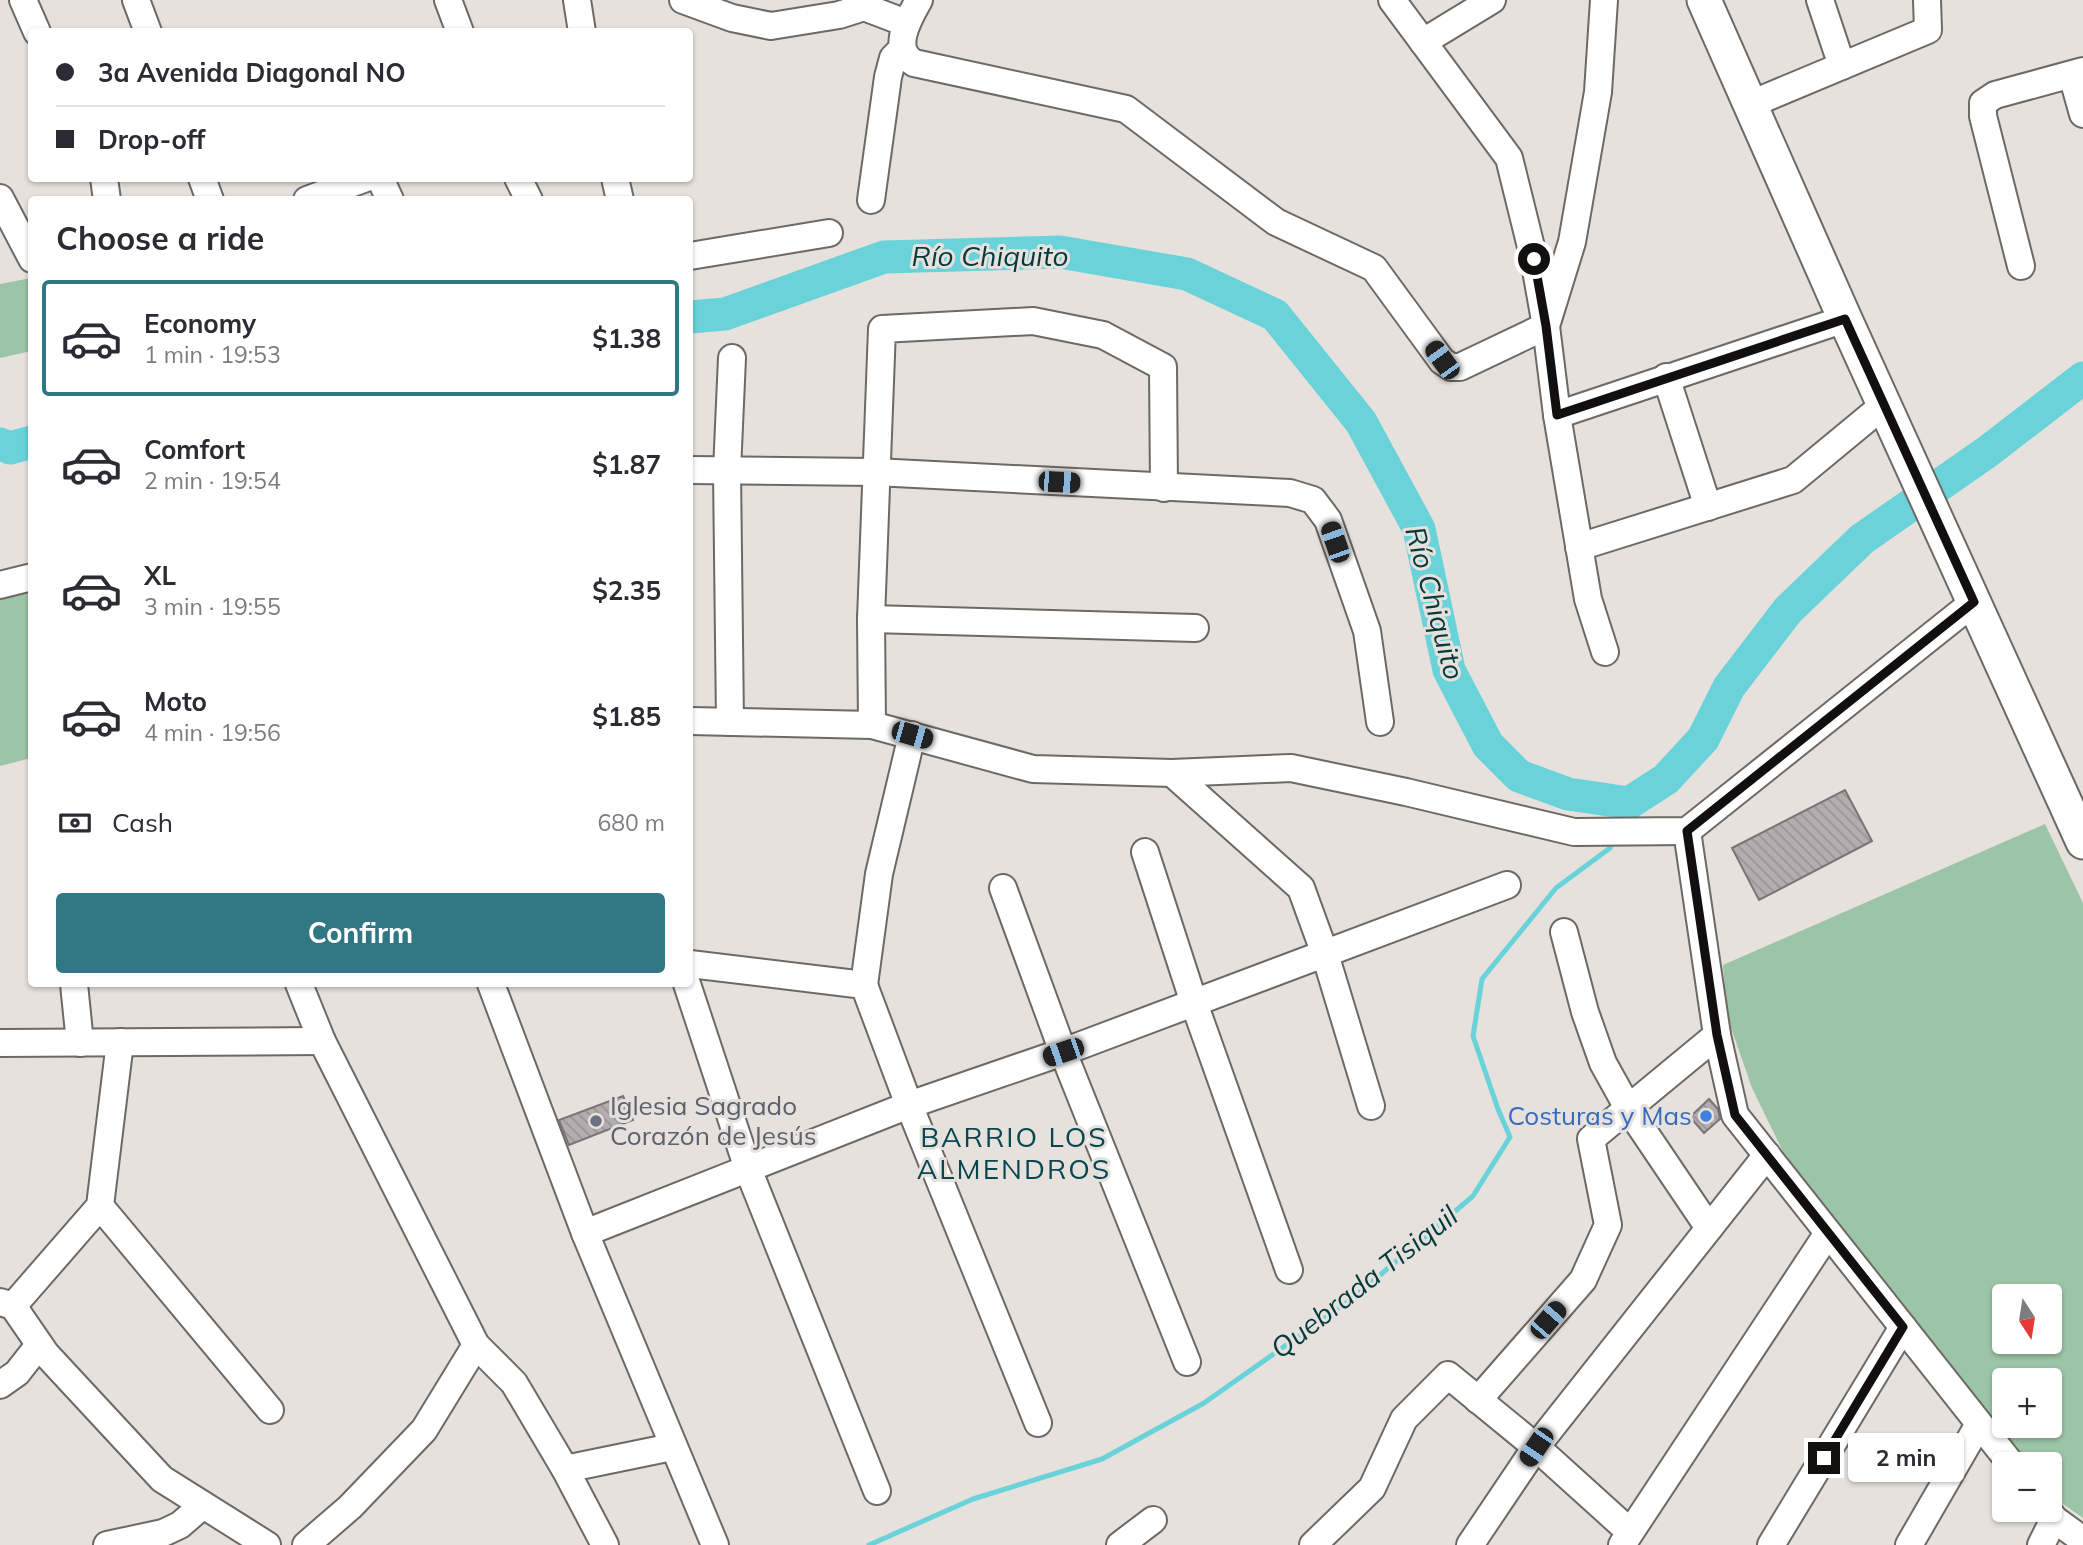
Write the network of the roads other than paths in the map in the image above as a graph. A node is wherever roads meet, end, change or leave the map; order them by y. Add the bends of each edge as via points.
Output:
1 (23, 0) edge
2 (136, 0) edge
3 (448, 0) edge
4 (576, 0) edge
5 (683, 0) edge
6 (919, 0) edge
7 (1392, 0) edge
8 (1492, 0) edge
9 (1604, 0) edge
10 (1704, 0) edge
11 (1820, 0) edge
12 (1927, 0) edge
13 (863, 4) edge
14 (906, 23) junction
15 (35, 28) edge
16 (131, 28) edge
17 (146, 28) edge
18 (458, 28) edge
19 (581, 28) edge
20 (1423, 42) junction
21 (902, 49) junction
22 (1842, 66) junction
23 (2078, 73) edge
24 (1751, 104) junction
25 (2083, 114) edge
26 (355, 182) edge
27 (318, 196) edge
28 (0, 198) edge
29 (871, 200) dead end
30 (829, 233) dead end
31 (28, 252) edge
32 (693, 256) edge
33 (2021, 265) dead end
34 (1845, 319) junction
35 (1546, 326) junction
36 (732, 358) dead end
37 (1666, 377) junction
38 (1888, 410) junction
39 (1557, 415) junction
40 (693, 470) edge
41 (727, 471) junction
42 (875, 472) junction
43 (1164, 488) junction
44 (1707, 507) junction
45 (1579, 547) junction
46 (28, 578) edge
47 (0, 585) edge
48 (1968, 588) junction
49 (871, 618) junction
50 (1195, 628) dead end
51 (1605, 652) dead end
52 (693, 721) edge
53 (730, 722) junction
54 (1380, 722) dead end
55 (872, 725) junction
56 (912, 735) junction
57 (1172, 774) junction
58 (1687, 831) junction
59 (2083, 842) edge
60 (1145, 852) dead end
61 (1507, 886) dead end
62 (1003, 888) dead end
63 (1564, 932) dead end
64 (1325, 954) junction
65 (693, 964) edge
66 (864, 985) junction
67 (74, 987) edge
68 (300, 987) edge
69 (492, 987) edge
70 (688, 987) edge
71 (1194, 1003) junction
72 (1717, 1035) junction
73 (321, 1041) junction
74 (80, 1042) junction
75 (120, 1042) junction
76 (0, 1043) edge
77 (1063, 1052) junction
78 (909, 1105) junction
79 (1371, 1107) dead end
80 (1628, 1108) junction
81 (1767, 1155) junction
82 (748, 1169) junction
83 (100, 1206) junction
84 (1709, 1227) junction
85 (585, 1233) junction
86 (1828, 1233) junction
87 (1289, 1270) dead end
88 (6, 1304) edge
89 (1903, 1327) junction
90 (39, 1345) junction
91 (476, 1345) junction
92 (1188, 1362) dead end
93 (0, 1385) edge
94 (1478, 1400) junction
95 (270, 1410) dead end
96 (1038, 1423) dead end
97 (1979, 1424) junction
98 (672, 1447) junction
99 (1536, 1447) junction
100 (2002, 1452) edge
101 (565, 1469) junction
102 (877, 1491) dead end
103 (203, 1505) junction
104 (1153, 1520) dead end
105 (2048, 1522) edge
106 (2061, 1522) edge
107 (1626, 1539) edge
108 (2083, 1540) edge
109 (107, 1545) edge
110 (267, 1545) edge
111 (306, 1545) edge
112 (605, 1545) edge
113 (715, 1545) edge
114 (1120, 1545) edge
115 (1313, 1545) edge
116 (1471, 1545) edge
117 (1771, 1545) edge
118 (1909, 1545) edge
119 (2041, 1545) edge

1 - 15 street
2 - 16 street
2 - 17 street
3 - 18 street
4 - 19 street
5 - 13 street via 771,26 839,15
6 - 14 street
7 - 20 street
8 - 20 street
9 - 35 street via 1598,92 1572,242
10 - 24 main road
11 - 22 street
12 - 22 street via 1928,30
13 - 14 street
14 - 21 street
20 - 35 street via 1509,158
21 - 29 street via 893,58 888,77
21 - 35 street via 914,62 1126,109 1276,222 1374,268 1451,367 1460,367
22 - 24 street
23 - 25 street
23 - 33 street via 1995,95 1983,103
24 - 34 main road
26 - 27 street
28 - 31 street
30 - 32 street
34 - 37 street
34 - 38 main road
35 - 39 street
36 - 41 street
37 - 39 street
37 - 44 street
38 - 44 street via 1793,480
38 - 48 main road
39 - 45 street
40 - 41 street
41 - 42 street
41 - 53 street
42 - 43 street
42 - 43 street via 882,328 1033,321 1103,335 1163,367
42 - 49 street
43 - 54 street via 1290,494 1313,500 1328,520 1367,631
44 - 45 street
45 - 51 street via 1588,599
46 - 47 street
48 - 58 street
48 - 59 main road
49 - 50 street
49 - 55 street
52 - 53 street
53 - 55 street
55 - 56 street
56 - 57 street via 1033,769
56 - 66 street via 879,874
57 - 58 street via 1291,768 1574,832
57 - 64 street via 1301,888
58 - 72 street
60 - 71 street
61 - 64 street
62 - 77 street
63 - 80 street via 1603,1063
64 - 71 street
64 - 79 street
65 - 66 street
66 - 78 street
67 - 74 street
68 - 73 street
69 - 85 street
70 - 82 street
71 - 77 street
71 - 87 street
72 - 80 street
72 - 81 street via 1735,1115
73 - 75 street
73 - 91 street
74 - 75 street
74 - 76 street
75 - 83 street
77 - 78 street
77 - 92 street
78 - 82 street
78 - 96 street
80 - 84 street
80 - 94 street via 1591,1139 1608,1225 1583,1280
81 - 84 street
81 - 86 street
82 - 85 street
82 - 102 street
83 - 88 street
83 - 95 street
84 - 99 street
85 - 98 street
86 - 89 street
86 - 107 street
88 - 90 street
89 - 97 street
89 - 117 street
90 - 93 street via 17,1373
90 - 103 street via 162,1479
91 - 101 street via 513,1383
91 - 111 street via 424,1430
94 - 99 street
94 - 115 street via 1448,1376 1404,1419 1372,1488
97 - 100 street
97 - 118 street
98 - 101 street
98 - 113 street
99 - 107 street
99 - 116 street
101 - 112 street
103 - 109 street via 163,1533
103 - 110 street
104 - 114 street
105 - 119 street
106 - 108 street

